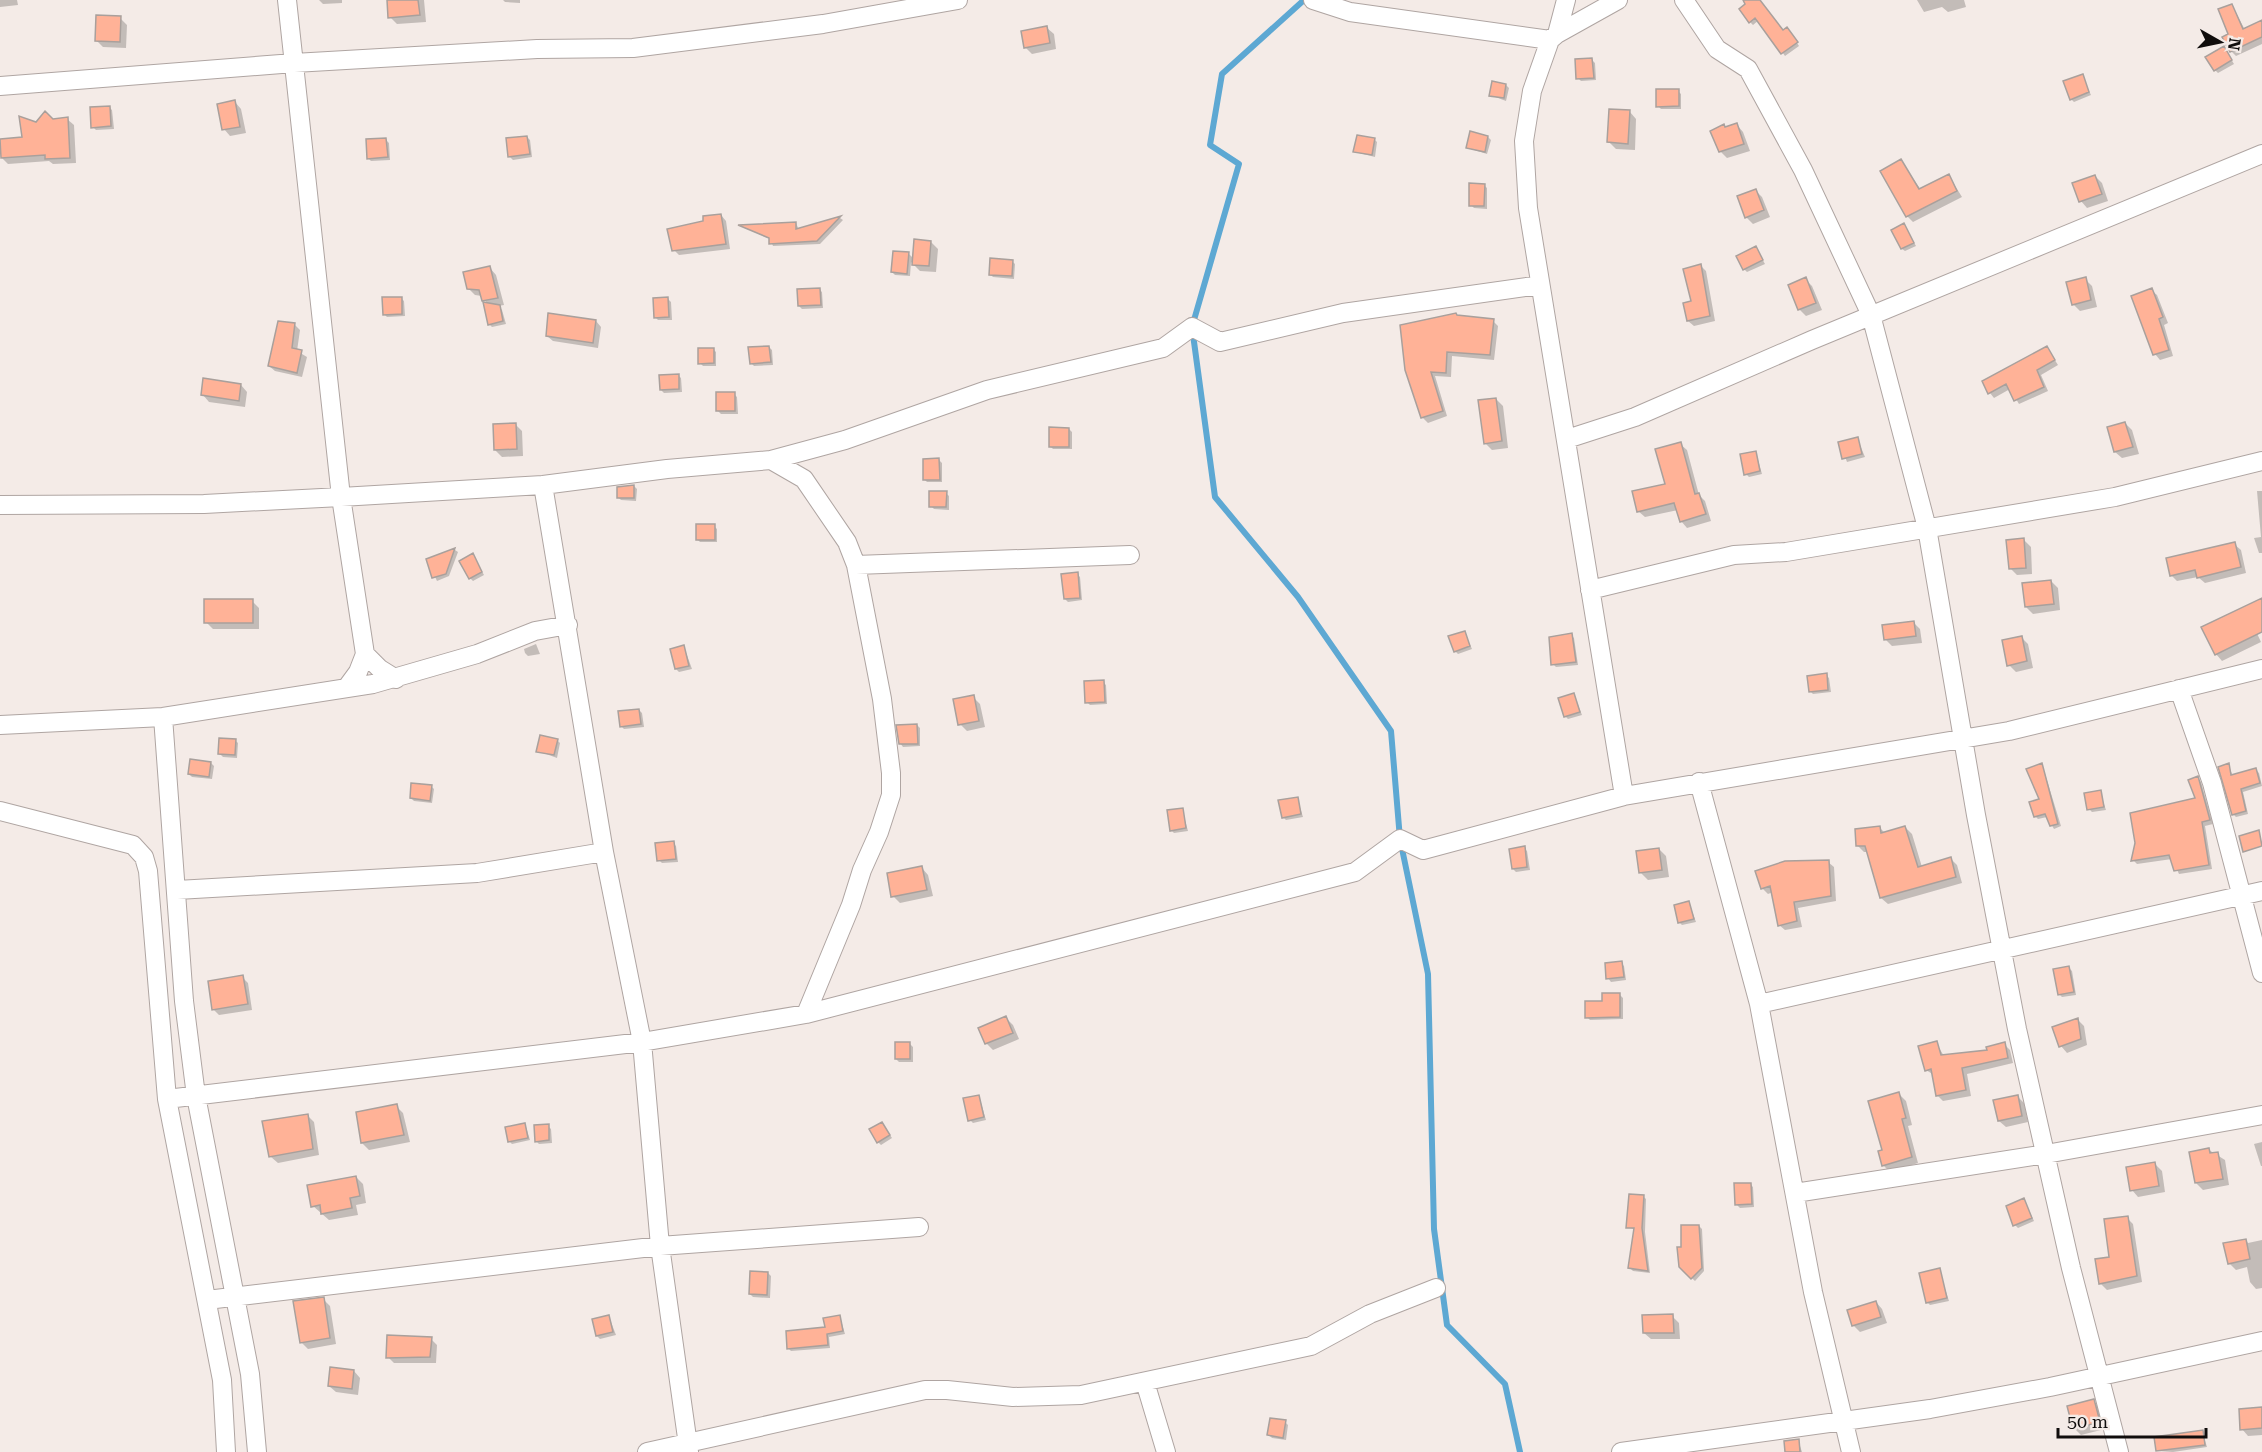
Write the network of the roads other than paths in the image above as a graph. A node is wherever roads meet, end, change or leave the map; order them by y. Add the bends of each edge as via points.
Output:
1 (287, 0) edge
2 (958, 0) edge
3 (1313, 0) edge
4 (1566, 0) edge
5 (1618, 0) edge
6 (1684, 0) edge
7 (1554, 37) junction
8 (294, 63) junction
9 (0, 86) edge
10 (2262, 154) edge
11 (1540, 285) junction
12 (1871, 315) junction
13 (1567, 439) junction
14 (771, 460) junction
15 (2262, 461) edge
16 (543, 485) junction
17 (342, 497) junction
18 (0, 505) edge
19 (1927, 528) junction
20 (1130, 555) dead end
21 (856, 565) junction
22 (1590, 590) junction
23 (568, 626) junction
24 (365, 654) junction
25 (2262, 669) edge
26 (396, 679) junction
27 (347, 687) junction
28 (2179, 689) junction
29 (163, 717) junction
30 (0, 725) edge
31 (1964, 739) junction
32 (1699, 783) junction
33 (1624, 796) junction
34 (0, 812) edge
35 (604, 852) junction
36 (177, 890) junction
37 (2262, 891) edge
38 (2243, 895) junction
39 (2002, 951) junction
40 (2262, 973) edge
41 (1758, 1004) junction
42 (806, 1014) junction
43 (642, 1042) junction
44 (196, 1096) junction
45 (167, 1099) junction
46 (2262, 1115) edge
47 (2046, 1154) junction
48 (1795, 1193) junction
49 (919, 1227) dead end
50 (660, 1246) junction
51 (1436, 1287) dead end
52 (234, 1296) junction
53 (207, 1300) junction
54 (2262, 1341) edge
55 (2101, 1375) junction
56 (1145, 1382) junction
57 (1844, 1422) junction
58 (689, 1448) edge
59 (226, 1452) edge
60 (257, 1452) edge
61 (647, 1452) edge
62 (1167, 1452) edge
63 (1621, 1452) edge
64 (1851, 1452) edge
65 (2119, 1452) edge

1 - 8 street
2 - 8 street via 823,24 633,48 537,49
3 - 7 street via 1350,12
4 - 7 street
5 - 7 street
6 - 12 street via 1717,49 1748,69 1803,170
7 - 11 street via 1532,91 1524,141 1528,208
8 - 9 street
8 - 17 street
10 - 12 street
11 - 13 street
11 - 14 street via 1343,313 1220,342 1192,327 1163,348 987,390 845,440
12 - 13 street via 1635,417
12 - 19 street
13 - 22 street
14 - 16 street
14 - 21 street via 804,478 847,542
15 - 19 street via 2115,497
16 - 17 street
16 - 23 street
17 - 18 street via 204,504
17 - 24 street
19 - 22 street via 1786,552 1734,555
19 - 31 street
20 - 21 street
21 - 42 street via 882,699 891,795
22 - 33 street
23 - 26 street via 535,631
23 - 35 street
24 - 26 street
24 - 27 street
25 - 28 street
26 - 27 street
27 - 29 street
28 - 31 street
28 - 38 street via 2212,783
29 - 30 street
29 - 36 street
31 - 32 street
31 - 39 street
32 - 33 street
32 - 41 street
33 - 42 street via 1422,850 1400,839 1355,872
34 - 45 street via 133,845 144,857
35 - 36 street via 477,873
35 - 43 street
36 - 44 street via 184,1001
37 - 38 street
38 - 39 street
38 - 40 street
39 - 41 street
39 - 47 street
41 - 48 street
42 - 43 street
43 - 44 street
43 - 50 street
44 - 45 street
44 - 52 street
45 - 53 street
46 - 47 street
47 - 48 street
47 - 55 street via 2071,1268
48 - 57 street via 1813,1292
49 - 50 street
50 - 52 street
50 - 58 street
51 - 56 street via 1370,1314 1311,1346
52 - 53 street
52 - 60 street via 250,1374
53 - 59 street via 222,1380
54 - 55 street
55 - 57 street
55 - 65 street
56 - 58 street via 1081,1395 1012,1397 925,1390
56 - 62 street
57 - 63 street
57 - 64 street
58 - 61 street

